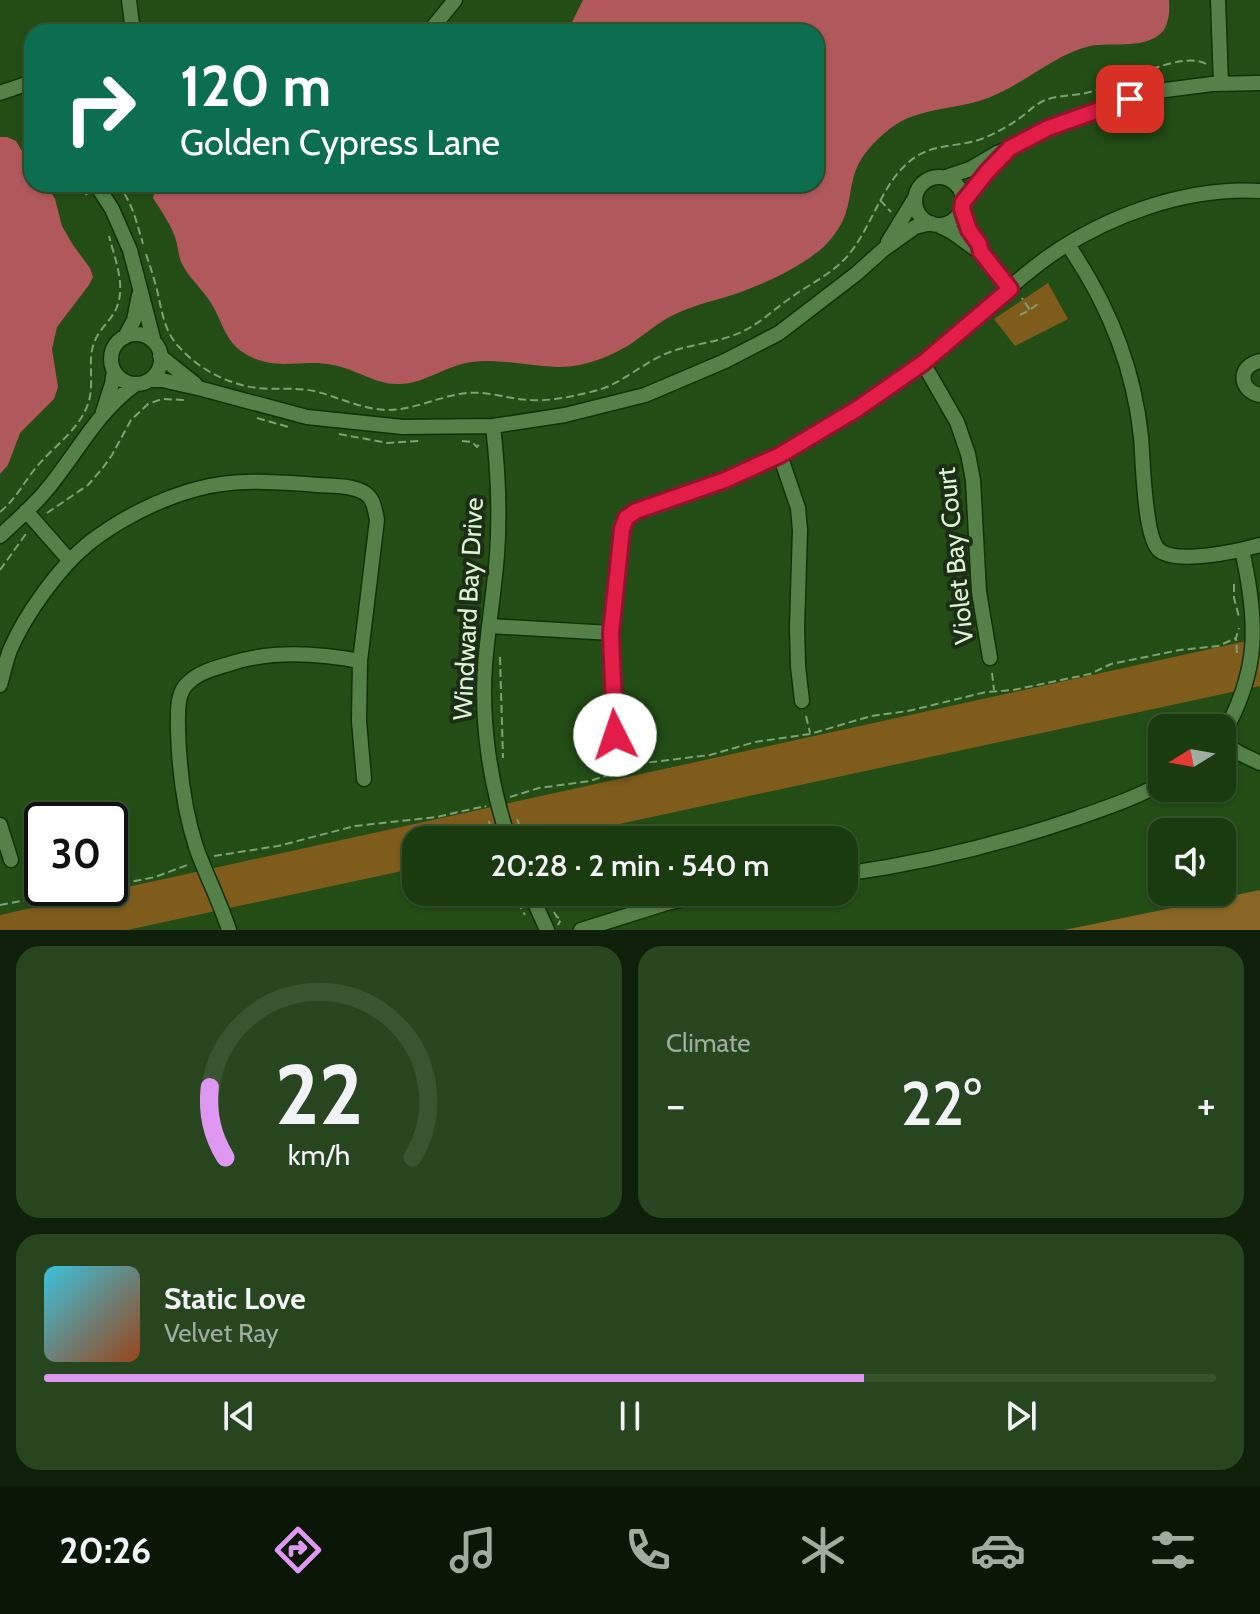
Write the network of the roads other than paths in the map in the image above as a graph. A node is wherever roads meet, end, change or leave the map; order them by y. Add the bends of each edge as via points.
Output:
1 (129, 0) edge
2 (455, 0) edge
3 (1218, 0) edge
4 (132, 24) edge
5 (436, 24) edge
6 (1221, 78) junction
7 (1260, 83) edge
8 (24, 85) edge
9 (0, 93) edge
10 (1010, 148) junction
11 (946, 177) junction
12 (1260, 191) edge
13 (100, 192) edge
14 (915, 198) junction
15 (963, 206) junction
16 (934, 224) junction
17 (1068, 245) junction
18 (884, 249) junction
19 (981, 252) junction
20 (139, 286) junction
21 (1016, 293) junction
22 (125, 337) junction
23 (157, 349) junction
24 (1260, 361) edge
25 (923, 363) junction
26 (114, 371) junction
27 (143, 382) junction
28 (202, 389) junction
29 (1260, 395) edge
30 (102, 416) junction
31 (493, 429) junction
32 (780, 455) junction
33 (31, 517) junction
34 (0, 536) edge
35 (1260, 545) edge
36 (1242, 550) junction
37 (70, 561) junction
38 (489, 626) junction
39 (611, 633) junction
40 (990, 658) road end
41 (360, 661) junction
42 (0, 685) edge
43 (802, 701) road end
44 (1235, 714) edge
45 (615, 735) road end
46 (1236, 751) edge
47 (1260, 763) edge
48 (364, 779) dead end
49 (1148, 789) edge
50 (0, 825) edge
51 (505, 826) edge
52 (11, 860) dead end
53 (858, 872) edge
54 (536, 906) edge
55 (657, 906) edge
56 (229, 930) edge
57 (547, 930) edge
58 (581, 930) edge

1 - 4 street
2 - 5 street
3 - 6 street
6 - 7 street
6 - 10 street via 1116,103
8 - 9 street
10 - 11 street
10 - 15 street
11 - 14 street via 929,178
11 - 15 street via 959,187
12 - 17 street via 1153,206
13 - 20 street via 130,250
14 - 16 street via 919,214
14 - 18 street
15 - 16 street via 953,221
15 - 19 street
16 - 18 street via 915,227
16 - 19 street
17 - 21 street via 1047,258
17 - 36 street via 1107,312 1133,387 1156,549 1181,557
18 - 31 street via 779,333 725,361 645,395
19 - 21 street
20 - 22 street via 134,320
20 - 23 street
21 - 25 street
22 - 23 street via 140,335
22 - 26 street via 111,355
23 - 27 street via 159,369
23 - 28 street
24 - 29 street via 1244,373 1248,389
25 - 32 street
25 - 40 street, Violet Bay Court via 957,422 968,454
26 - 27 street via 123,381
26 - 30 street
27 - 28 street via 162,380
27 - 30 street
28 - 31 street via 307,417
30 - 33 street
31 - 38 street, Windward Bay Drive via 498,515
32 - 39 street via 626,518
32 - 43 street via 800,530 797,627
33 - 34 street
33 - 37 street
35 - 36 street
36 - 44 street via 1256,628 1251,672
37 - 41 street via 120,522 197,488 270,481 354,488 368,495 377,520
37 - 42 street via 26,619
38 - 39 street
38 - 51 street, Windward Bay Drive via 486,733
39 - 45 street
41 - 48 street
41 - 56 street via 271,655 203,672 185,684 178,716 185,805
46 - 47 street
49 - 53 street via 1028,835
50 - 52 street
54 - 57 street
55 - 58 street

